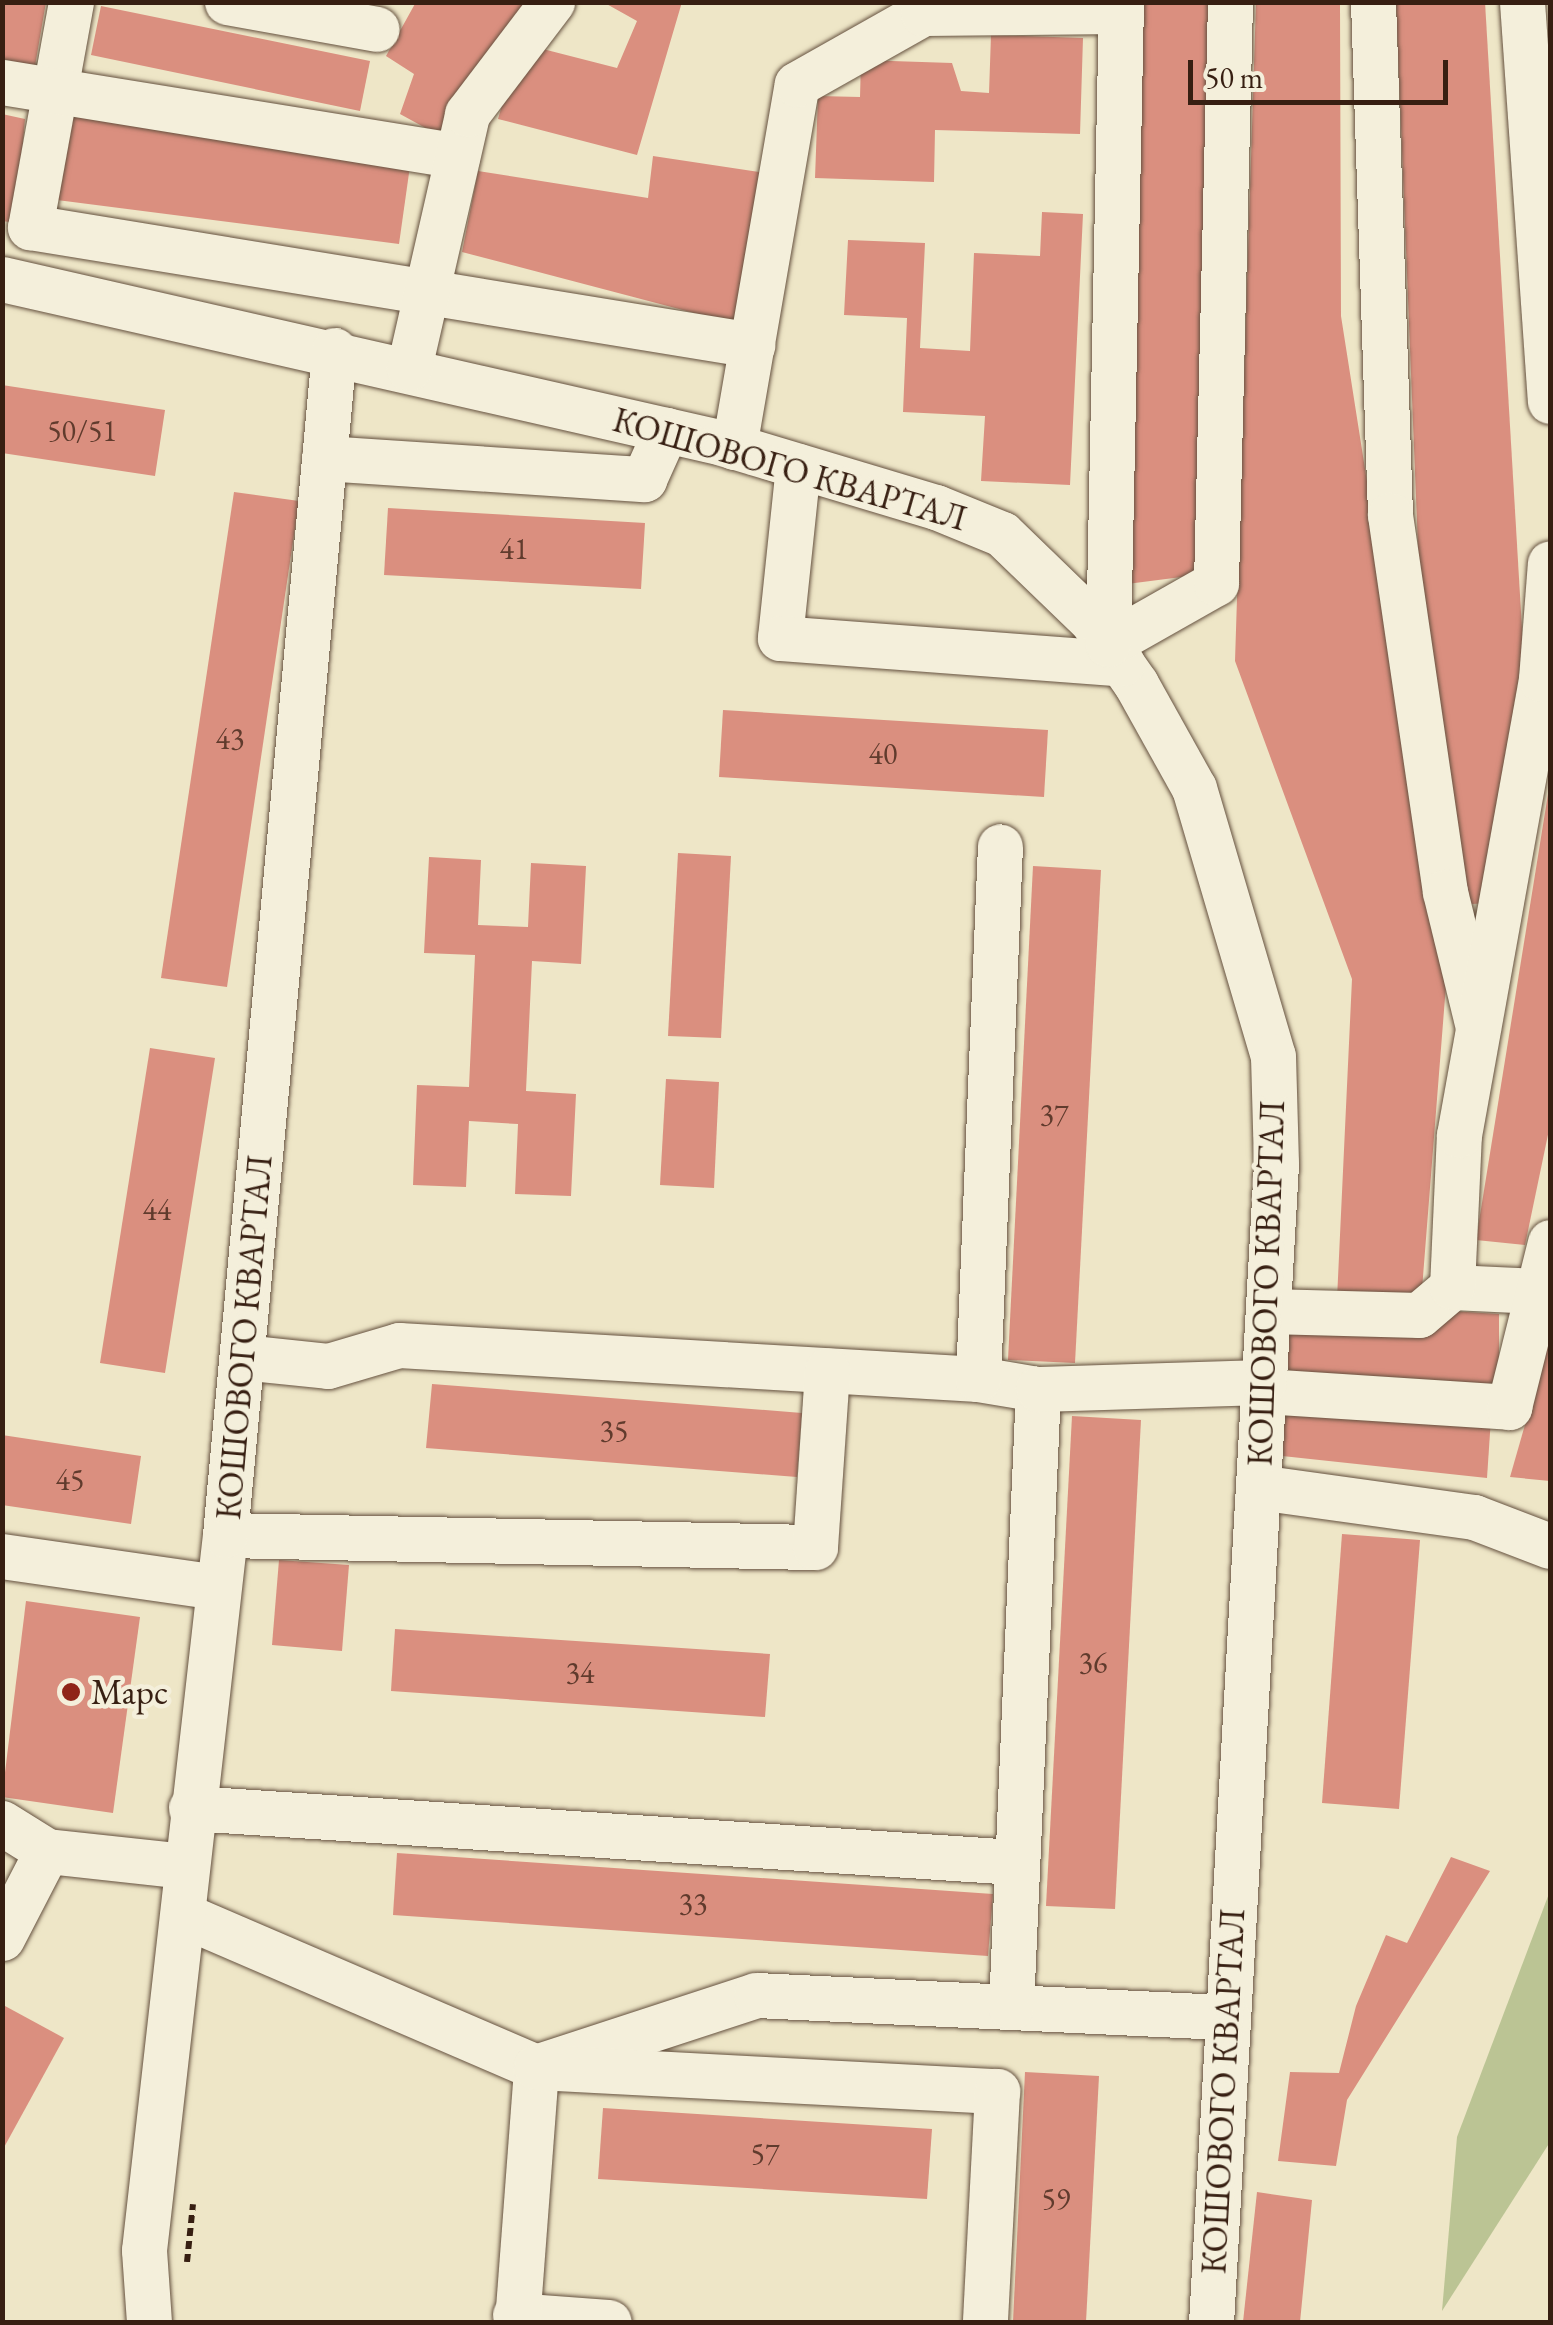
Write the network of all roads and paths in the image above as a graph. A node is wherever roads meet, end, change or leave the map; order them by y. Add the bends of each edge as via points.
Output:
1 (71, 2) edge
2 (226, 2) edge
3 (552, 2) edge
4 (1230, 2) edge
5 (1373, 2) edge
6 (1522, 2) edge
7 (1121, 7) edge
8 (376, 30) dead end
9 (2, 82) edge
10 (55, 93) junction
11 (457, 156) junction
12 (2, 279) edge
13 (426, 289) junction
14 (752, 345) junction
15 (334, 350) junction
16 (409, 368) junction
17 (1550, 401) edge
18 (666, 430) junction
19 (734, 447) junction
20 (324, 458) junction
21 (798, 466) junction
22 (1550, 562) edge
23 (1115, 654) junction
24 (1000, 846) dead end
25 (1478, 1028) junction
26 (1550, 1242) edge
27 (1452, 1286) junction
28 (1538, 1291) junction
29 (1268, 1311) junction
30 (242, 1357) junction
31 (827, 1370) junction
32 (978, 1379) junction
33 (1264, 1386) junction
34 (1038, 1389) junction
35 (1258, 1487) junction
36 (226, 1535) junction
37 (1550, 1546) edge
38 (2, 1556) edge
39 (218, 1587) junction
40 (192, 1808) junction
41 (2, 1824) edge
42 (46, 1851) junction
43 (1015, 1862) junction
44 (186, 1866) junction
45 (182, 1915) junction
46 (2, 1938) edge
47 (1011, 2007) junction
48 (1226, 2017) junction
49 (536, 2067) junction
50 (516, 2319) edge
51 (149, 2322) edge
52 (608, 2322) edge
53 (985, 2322) edge
54 (1211, 2322) edge

1 - 10 street
2 - 8 street
3 - 11 street via 467,114
4 - 23 street via 1216,583
5 - 25 street via 1390,515 1444,892
6 - 17 street
7 - 14 street via 923,12 797,84
7 - 23 street
9 - 10 street
10 - 11 street
10 - 13 street via 30,227
11 - 13 street
12 - 15 street, КОШОВОГО КВАРТАЛ
13 - 14 street
13 - 16 street
14 - 19 street
15 - 16 street, КОШОВОГО КВАРТАЛ
15 - 20 street, КОШОВОГО КВАРТАЛ
16 - 18 street, КОШОВОГО КВАРТАЛ
18 - 19 street, КОШОВОГО КВАРТАЛ
18 - 20 street via 644,480
19 - 21 street, КОШОВОГО КВАРТАЛ
20 - 30 street, КОШОВОГО КВАРТАЛ
21 - 23 street, КОШОВОГО КВАРТАЛ via 1002,534
21 - 23 street via 780,638
22 - 25 street via 1541,679
23 - 29 street, КОШОВОГО КВАРТАЛ via 1194,788 1272,1056 1276,1164
24 - 32 street
25 - 27 street via 1459,1135
26 - 28 street
27 - 28 street
27 - 29 street via 1419,1315
28 - 33 street via 1509,1407
29 - 33 street, КОШОВОГО КВАРТАЛ
30 - 31 street via 328,1366 398,1344
30 - 36 street, КОШОВОГО КВАРТАЛ
31 - 32 street
31 - 36 street via 814,1547
32 - 34 street
33 - 34 street
33 - 35 street, КОШОВОГО КВАРТАЛ
34 - 43 street
35 - 37 street via 1474,1517
35 - 48 street, КОШОВОГО КВАРТАЛ
36 - 39 street, КОШОВОГО КВАРТАЛ
38 - 39 street
39 - 40 street, КОШОВОГО КВАРТАЛ
40 - 43 street
40 - 44 street, КОШОВОГО КВАРТАЛ
41 - 42 street
42 - 44 street
42 - 46 street
43 - 47 street
44 - 45 street, КОШОВОГО КВАРТАЛ
45 - 49 street
45 - 51 street, КОШОВОГО КВАРТАЛ via 144,2250
47 - 48 street
47 - 49 street via 756,1995
48 - 54 street, КОШОВОГО КВАРТАЛ
49 - 50 street
49 - 53 street via 997,2092
50 - 52 street

